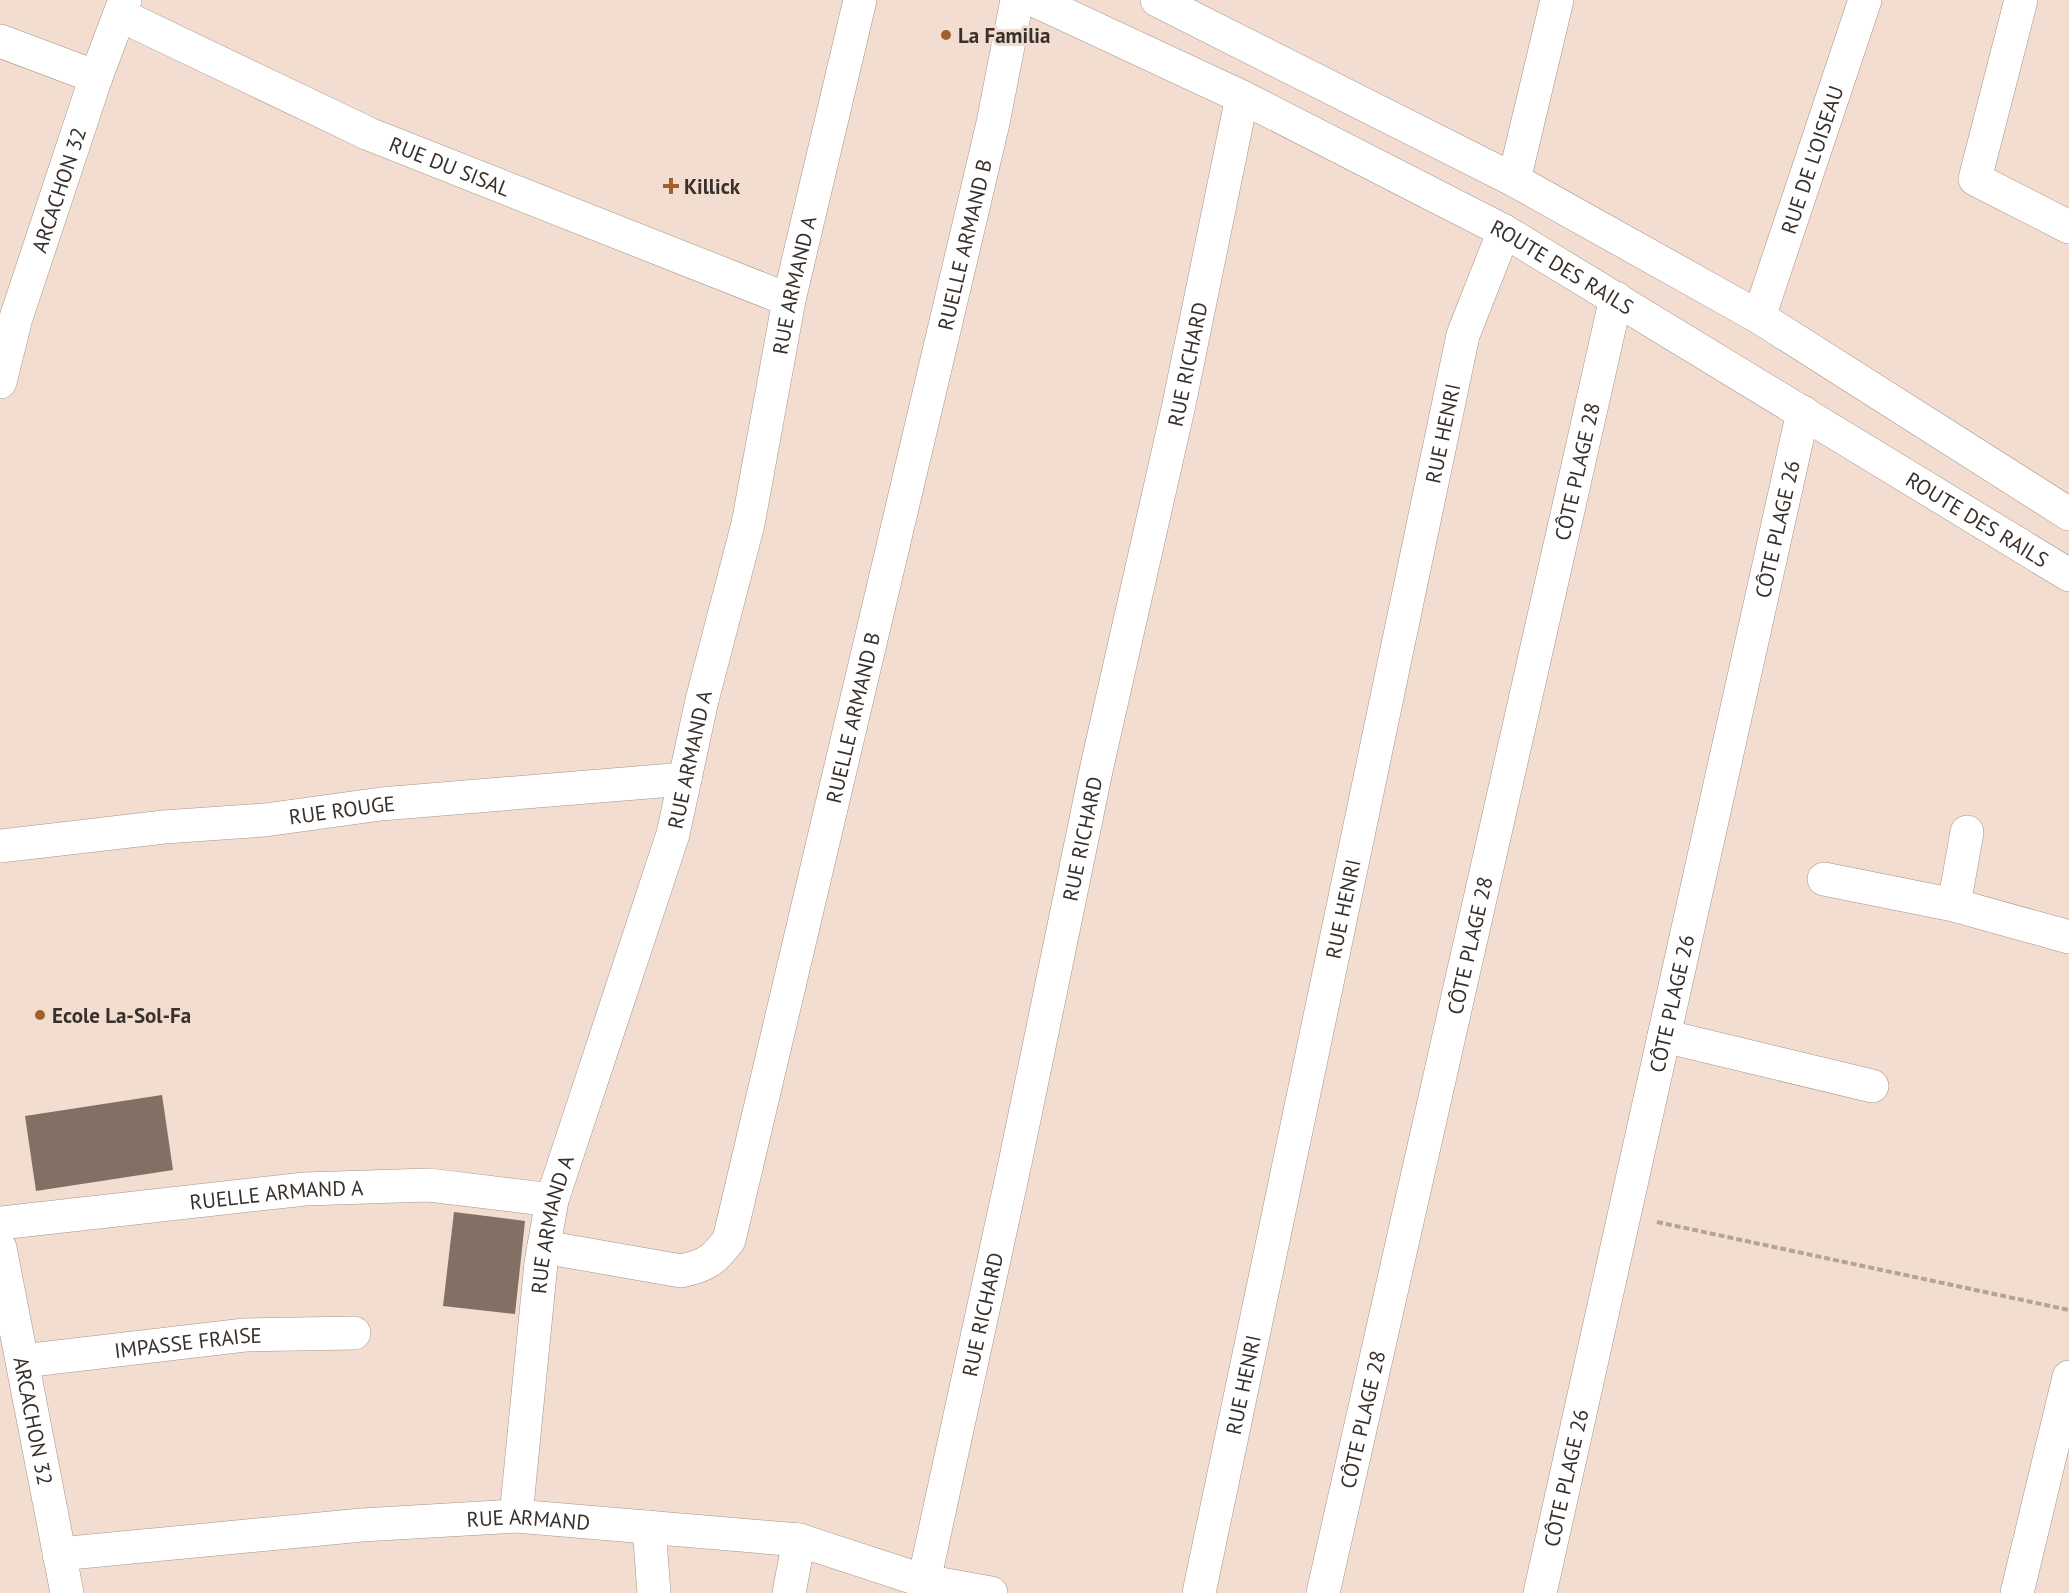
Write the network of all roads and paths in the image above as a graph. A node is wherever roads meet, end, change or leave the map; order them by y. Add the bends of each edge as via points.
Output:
1 (860, 0) edge
2 (1017, 0) edge
3 (1034, 0) edge
4 (1557, 0) edge
5 (1865, 0) edge
6 (2021, 0) edge
7 (1173, 4) edge
8 (122, 8) edge
9 (0, 42) edge
10 (96, 77) junction
11 (1242, 97) junction
12 (1514, 180) junction
13 (2069, 226) edge
14 (1504, 231) junction
15 (1616, 298) junction
16 (789, 300) junction
17 (1759, 317) junction
18 (0, 382) edge
19 (1803, 412) junction
20 (2069, 514) edge
21 (2069, 575) edge
22 (685, 780) junction
23 (1967, 832) dead end
24 (0, 846) edge
25 (1824, 879) dead end
26 (1954, 905) junction
27 (2069, 937) edge
28 (1664, 1036) junction
29 (1872, 1086) dead end
30 (552, 1200) junction
31 (1624, 1215) junction
32 (0, 1223) edge
33 (544, 1246) junction
34 (0, 1254) edge
35 (2069, 1310) edge
36 (354, 1333) dead end
37 (23, 1361) junction
38 (2069, 1377) edge
39 (516, 1516) junction
40 (649, 1527) junction
41 (799, 1540) junction
42 (59, 1554) junction
43 (924, 1581) junction
44 (67, 1593) edge
45 (654, 1593) edge
46 (789, 1593) edge
47 (991, 1593) edge
48 (1199, 1593) edge
49 (1323, 1593) edge
50 (1540, 1593) edge
51 (2017, 1593) edge

1 - 16 street, RUE ARMAND A
2 - 33 street, RUELLE ARMAND B via 987,146 729,1240 714,1259 701,1267 681,1271
3 - 11 street, ROUTE DES RAILS
4 - 12 street
5 - 17 street, RUE DE L'OISEAU
6 - 13 street via 1975,179
7 - 12 street
8 - 10 street, ARCACHON 32
8 - 16 street, RUE DU SISAL via 369,134
9 - 10 street
10 - 18 street, ARCACHON 32 via 16,318
11 - 14 street, ROUTE DES RAILS
11 - 43 street, RUE RICHARD
12 - 17 street
14 - 15 street, ROUTE DES RAILS
14 - 48 street, RUE HENRI via 1463,335
15 - 19 street, ROUTE DES RAILS
15 - 49 street, CÔTE PLAGE 28
16 - 22 street, RUE ARMAND A via 748,525
17 - 20 street
19 - 21 street, ROUTE DES RAILS
19 - 28 street, CÔTE PLAGE 26
22 - 24 street, RUE ROUGE via 381,804 266,820 164,826
22 - 30 street, RUE ARMAND A via 669,846
23 - 26 street
25 - 26 street
26 - 27 street
28 - 29 street
28 - 31 street, CÔTE PLAGE 26
30 - 32 street, RUELLE ARMAND A via 429,1185 305,1189
30 - 33 street, RUE ARMAND A
31 - 35 path
31 - 50 street, CÔTE PLAGE 26
33 - 39 street, RUE ARMAND A
34 - 37 street, ARCACHON 32
36 - 37 street, IMPASSE FRAISE via 245,1335
37 - 42 street, ARCACHON 32
38 - 51 street
39 - 40 street, RUE ARMAND
39 - 42 street, RUE ARMAND via 362,1525
40 - 41 street, RUE ARMAND
40 - 45 street
41 - 43 street, RUE ARMAND
41 - 46 street
42 - 44 street, ARCACHON 32
43 - 47 street, RUE ARMAND

